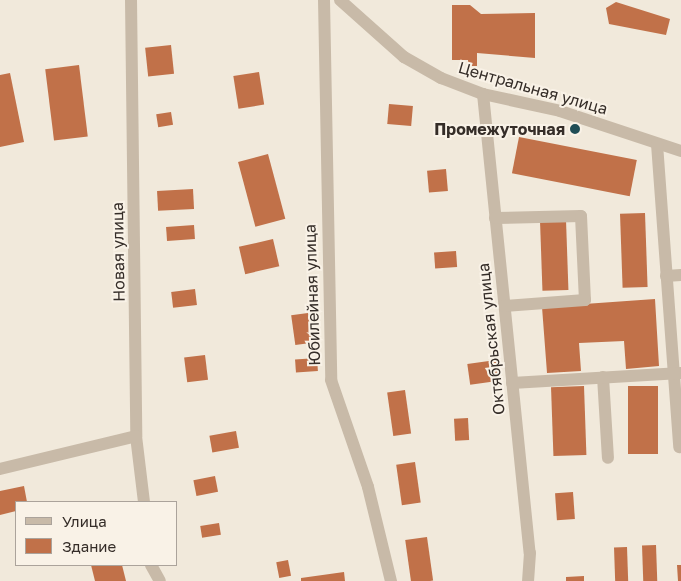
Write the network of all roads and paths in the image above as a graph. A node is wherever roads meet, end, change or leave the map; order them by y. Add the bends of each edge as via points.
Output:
1 (131, 0) edge
2 (324, 0) edge
3 (340, 0) edge
4 (483, 94) junction
5 (657, 144) junction
6 (681, 151) edge
7 (495, 218) junction
8 (681, 275) edge
9 (666, 276) junction
10 (504, 306) junction
11 (677, 373) edge
12 (603, 377) junction
13 (512, 383) junction
14 (136, 436) junction
15 (679, 448) dead end
16 (608, 458) dead end
17 (0, 469) edge
18 (144, 501) edge
19 (152, 566) edge
20 (160, 581) edge
21 (391, 581) edge
22 (528, 581) edge

1 - 14 street, Новая улица
2 - 21 street, Юбилейная улица via 331,380 368,487
3 - 4 street, Центральная улица via 404,57
4 - 5 street, Центральная улица via 560,111
4 - 7 street, Октябрьская улица
5 - 6 street, Центральная улица
5 - 9 street
7 - 10 street, Октябрьская улица
7 - 10 street via 581,216 585,300
8 - 9 street
9 - 11 street
10 - 13 street, Октябрьская улица
11 - 12 street
11 - 15 street
12 - 13 street
12 - 16 street
13 - 22 street, Октябрьская улица via 530,553
14 - 17 street
14 - 18 street, Новая улица
19 - 20 street

